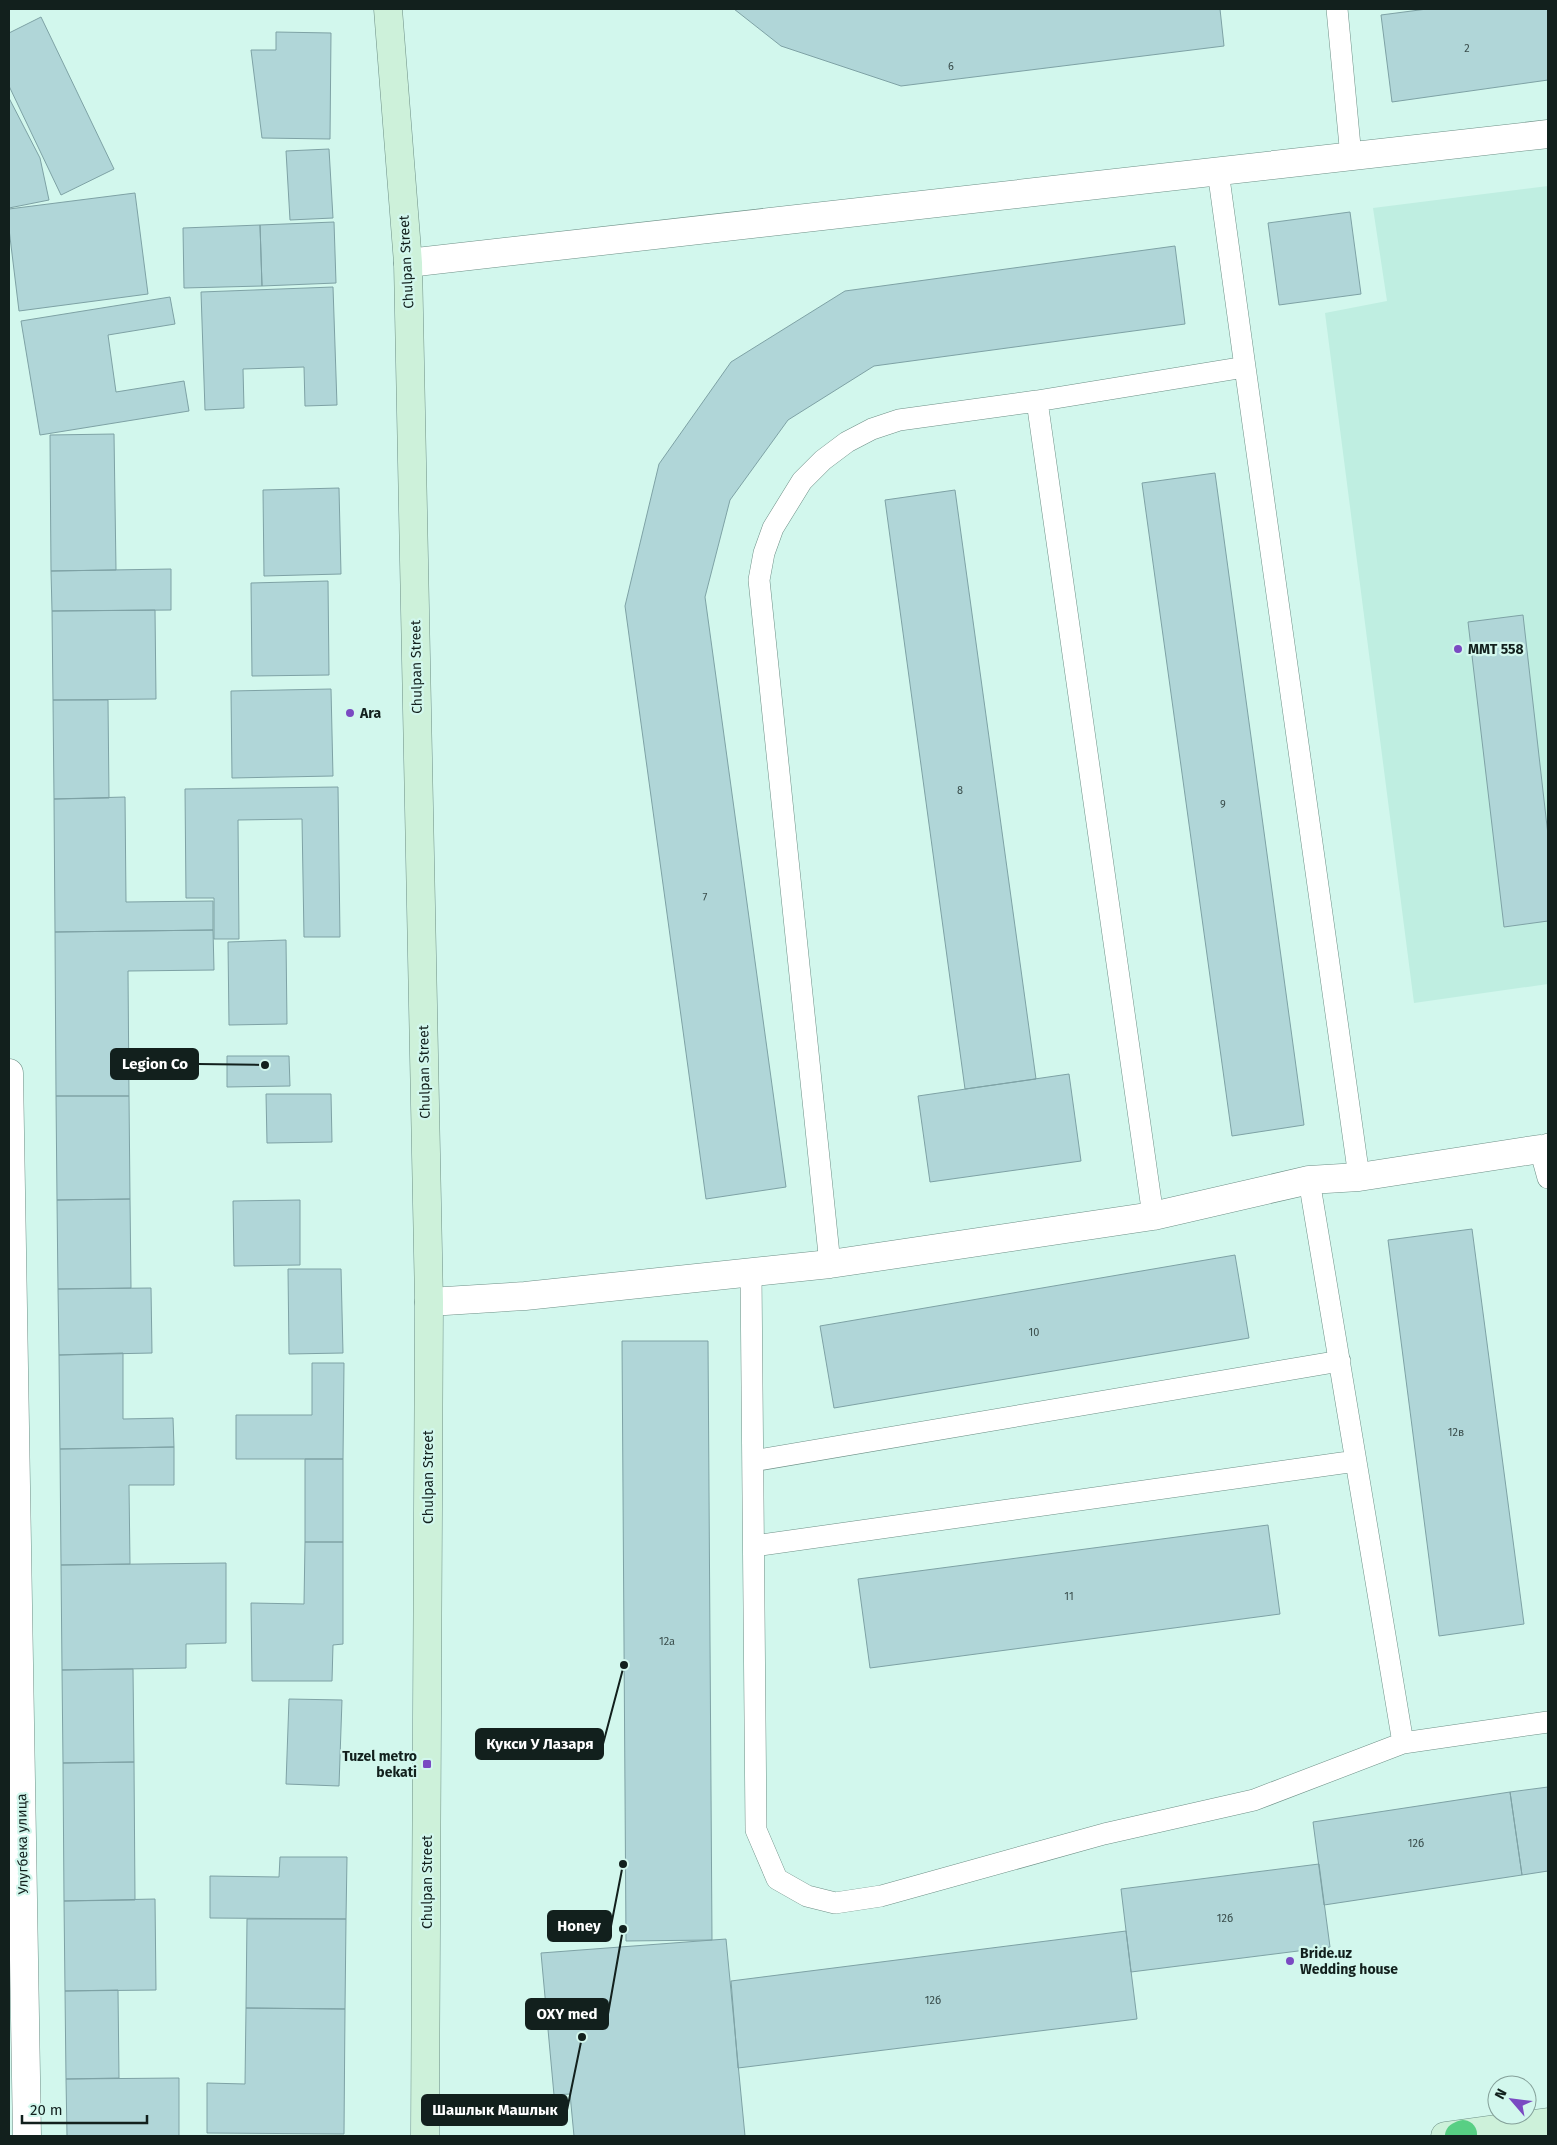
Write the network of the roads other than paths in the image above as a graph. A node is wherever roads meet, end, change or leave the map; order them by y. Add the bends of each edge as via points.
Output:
1 (388, 9) edge
2 (1337, 9) edge
3 (1548, 134) edge
4 (1351, 157) junction
5 (1218, 171) junction
6 (408, 263) junction
7 (1244, 367) junction
8 (1037, 401) junction
9 (9, 1073) edge
10 (1544, 1147) edge
11 (1359, 1176) junction
12 (1548, 1178) edge
13 (1309, 1180) junction
14 (1152, 1216) junction
15 (830, 1264) junction
16 (751, 1273) junction
17 (429, 1302) junction
18 (1340, 1361) junction
19 (753, 1461) junction
20 (1356, 1461) junction
21 (754, 1546) junction
22 (1548, 1722) edge
23 (1403, 1743) junction
24 (1548, 2122) edge
25 (27, 2136) edge
26 (426, 2136) edge
27 (1456, 2136) edge

1 - 6 main road, Chulpan Street
2 - 4 lane
3 - 4 street
4 - 5 street
5 - 6 street
5 - 7 lane
6 - 17 main road, Chulpan Street
7 - 8 lane
7 - 11 lane
8 - 14 lane
8 - 15 lane via 899,420 847,442 802,481 773,528 764,553 759,580
9 - 25 street, Улугбека улица
10 - 11 street
10 - 12 lane
11 - 13 street
13 - 14 street
13 - 18 lane
14 - 15 street
15 - 16 street
16 - 17 street via 525,1296
16 - 19 lane
17 - 26 main road, Chulpan Street
18 - 19 lane
18 - 20 lane
19 - 21 lane
20 - 21 lane
20 - 23 lane
21 - 23 lane via 756,1830 777,1879 807,1896 835,1903 881,1896 1104,1834 1254,1800
22 - 23 lane
24 - 27 main road

